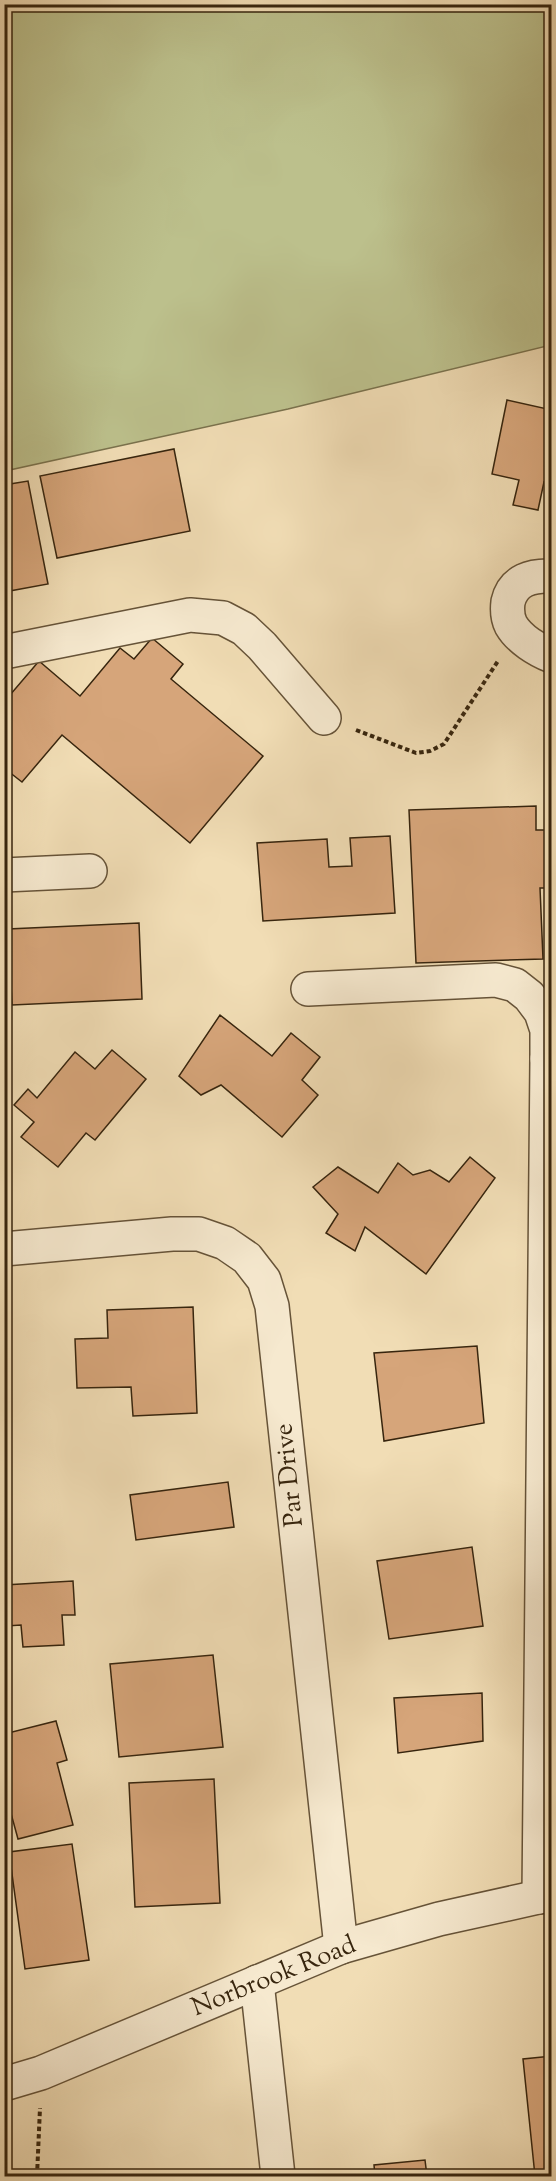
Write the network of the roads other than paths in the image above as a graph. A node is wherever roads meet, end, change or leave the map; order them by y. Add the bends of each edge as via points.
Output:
1 (552, 576) edge
2 (4, 652) edge
3 (552, 656) edge
4 (324, 718) road end
5 (90, 871) dead end
6 (4, 875) edge
7 (308, 989) dead end
8 (549, 1059) edge
9 (4, 1249) edge
10 (545, 1895) edge
11 (340, 1947) junction
12 (257, 1982) junction
13 (4, 2084) edge
14 (278, 2176) edge

1 - 3 street via 533,576 517,583 506,612 511,625 527,642
2 - 4 street via 190,615 223,618 244,629 262,646
5 - 6 street
7 - 8 street via 496,980 515,985 541,1012
8 - 10 street
9 - 11 street, Par Drive via 199,1234 225,1243 247,1258 264,1280 272,1306
10 - 11 street, Norbrook Road
11 - 12 street, Norbrook Road
12 - 13 street, Norbrook Road via 41,2073
12 - 14 street

